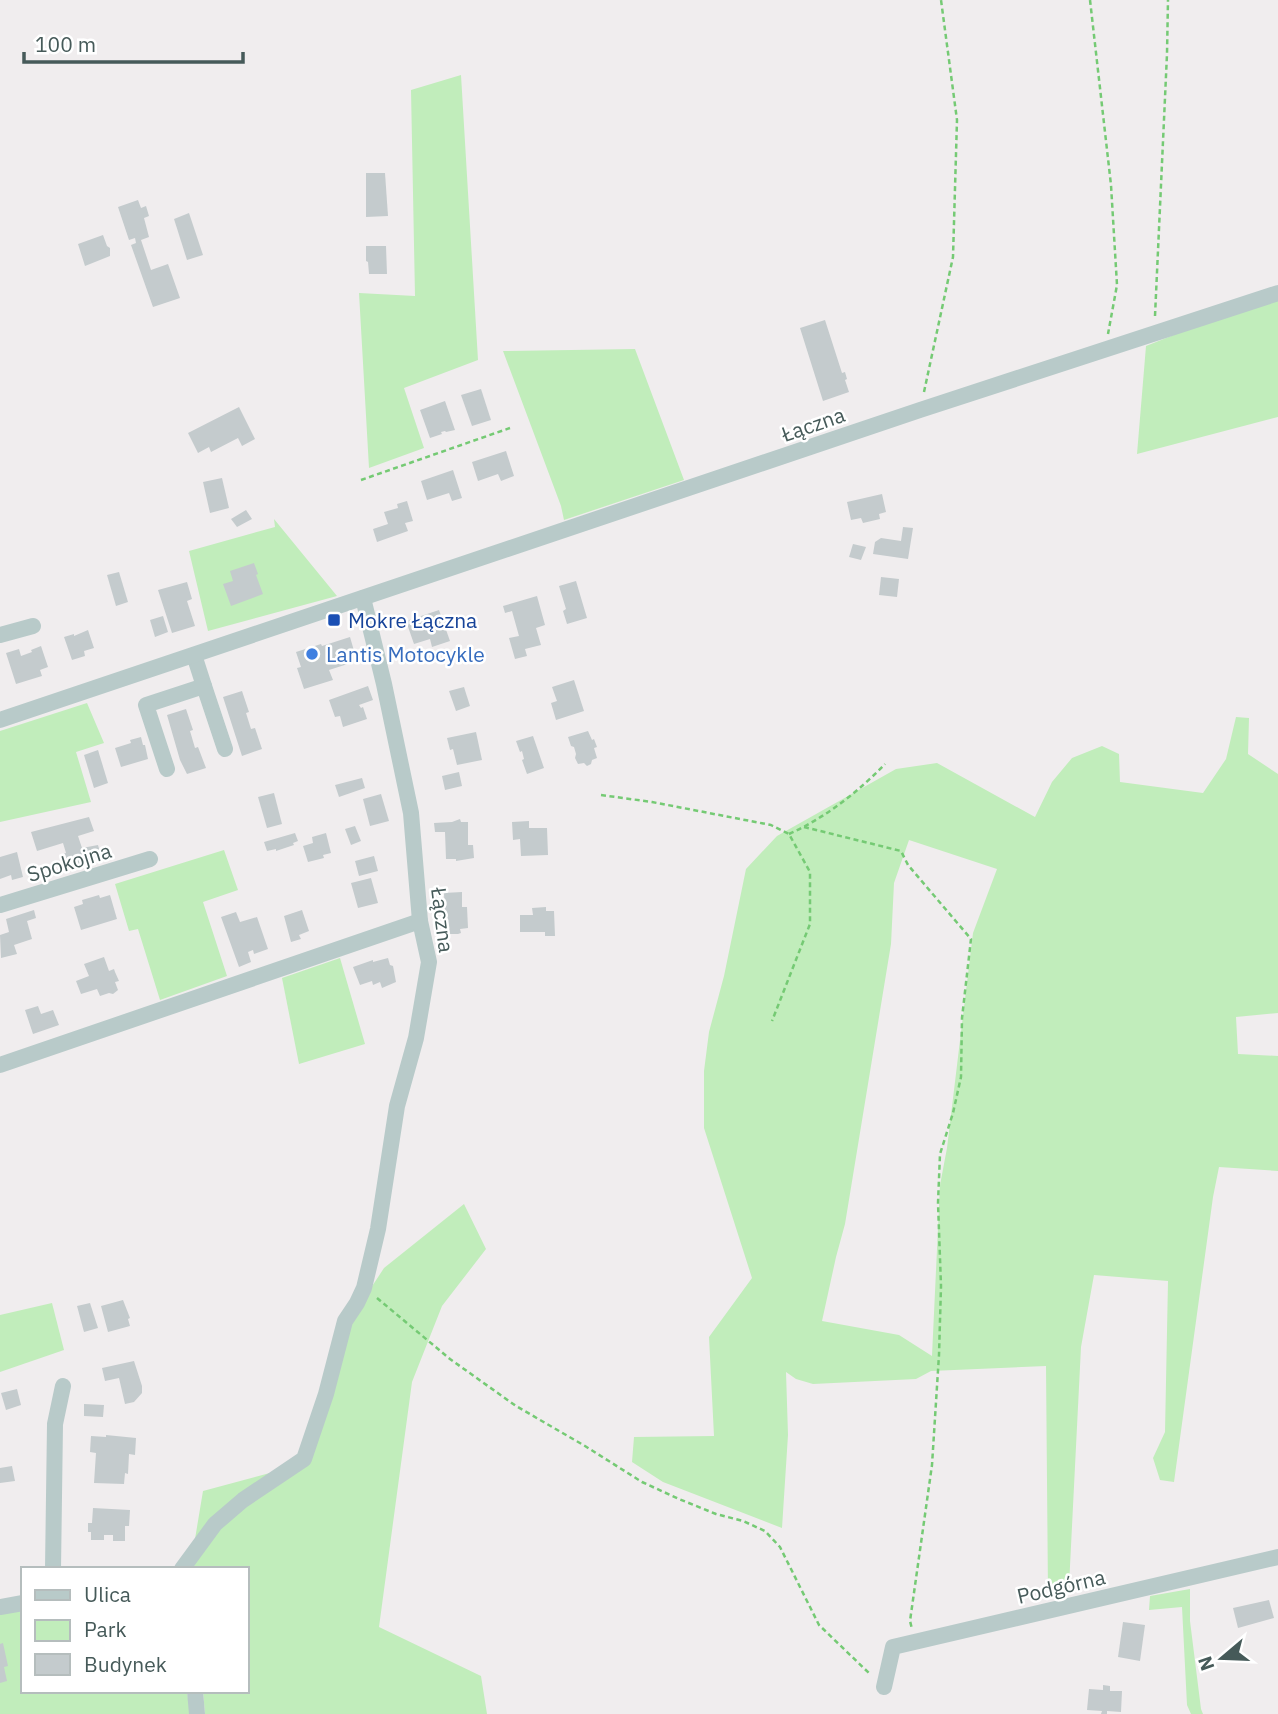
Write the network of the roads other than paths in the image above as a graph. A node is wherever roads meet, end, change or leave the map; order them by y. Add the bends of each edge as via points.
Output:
1 (1278, 293) edge
2 (363, 598) junction
3 (33, 626) dead end
4 (0, 635) edge
5 (194, 655) junction
6 (204, 686) junction
7 (0, 720) edge
8 (225, 750) dead end
9 (167, 769) dead end
10 (150, 859) dead end
11 (0, 905) edge
12 (420, 921) junction
13 (0, 1065) edge
14 (63, 1386) dead end
15 (1278, 1557) edge
16 (53, 1567) edge
17 (183, 1567) edge
18 (21, 1603) edge
19 (0, 1607) edge
20 (884, 1687) road end
21 (195, 1693) edge
22 (197, 1714) edge

1 - 2 street, Łączna
2 - 5 street, Łączna
2 - 12 street, Łączna via 411,813
3 - 4 street
5 - 6 street
5 - 7 street, Łączna
6 - 8 street
6 - 9 street via 146,705
10 - 11 street, Spokojna
12 - 13 street
12 - 17 street, Łączna via 429,962 416,1038 397,1106 378,1229 364,1288 345,1321 304,1459 215,1524
14 - 16 street via 55,1424
15 - 20 street, Podgórna via 894,1647
18 - 19 street
21 - 22 street

